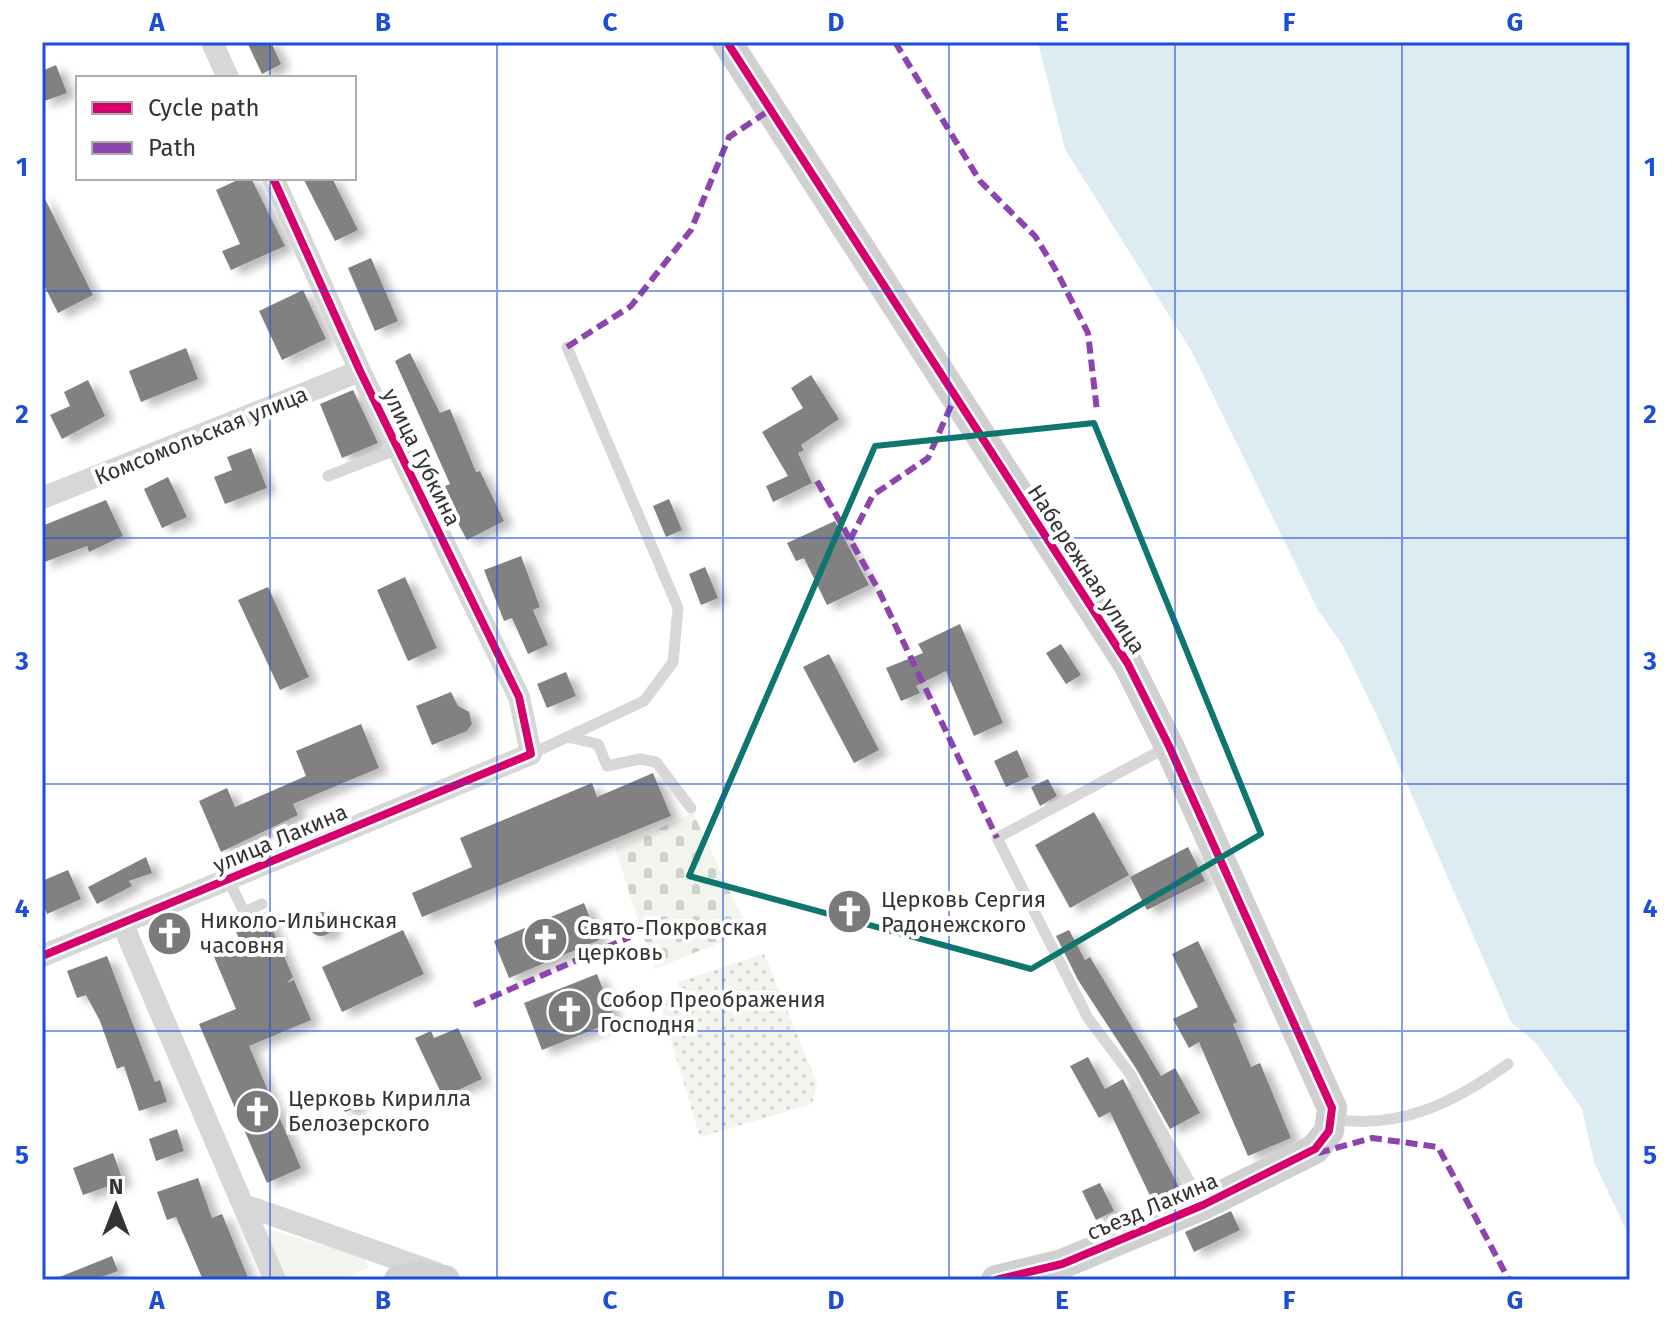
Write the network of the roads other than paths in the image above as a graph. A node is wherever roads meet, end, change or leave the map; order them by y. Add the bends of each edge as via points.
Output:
1 (212, 42) edge
2 (727, 42) edge
3 (227, 76) edge
4 (274, 180) edge
5 (567, 347) dead end
6 (360, 371) junction
7 (398, 449) junction
8 (328, 476) dead end
9 (42, 498) edge
10 (567, 737) junction
11 (1169, 746) junction
12 (531, 754) junction
13 (691, 808) dead end
14 (228, 879) junction
15 (262, 904) dead end
16 (123, 925) junction
17 (42, 956) edge
18 (1508, 1064) dead end
19 (1333, 1119) junction
20 (244, 1205) junction
21 (1203, 1205) junction
22 (275, 1280) edge
23 (399, 1280) edge
24 (445, 1280) edge
25 (457, 1280) edge
26 (996, 1280) edge

1 - 3 street
2 - 11 street, Набережная улица via 1128,664
4 - 6 street, улица Губкина
5 - 10 lane via 678,608 673,662 644,701
6 - 7 street, улица Губкина
6 - 9 street, Комсомольская улица
7 - 8 lane
7 - 12 street, улица Губкина via 519,697
10 - 12 lane
10 - 13 lane via 598,744 607,766 640,759 656,762
11 - 19 street, Набережная улица
11 - 21 lane via 997,838 1088,1018 1130,1074
12 - 14 street, улица Лакина
14 - 15 lane via 244,912
14 - 16 street, улица Лакина
16 - 17 street, улица Лакина
16 - 20 street
18 - 19 lane via 1449,1103 1367,1125
19 - 21 street, съезд Лакина via 1324,1142 1315,1149
20 - 22 street
20 - 25 street
21 - 26 street, съезд Лакина via 1062,1264
23 - 24 street

